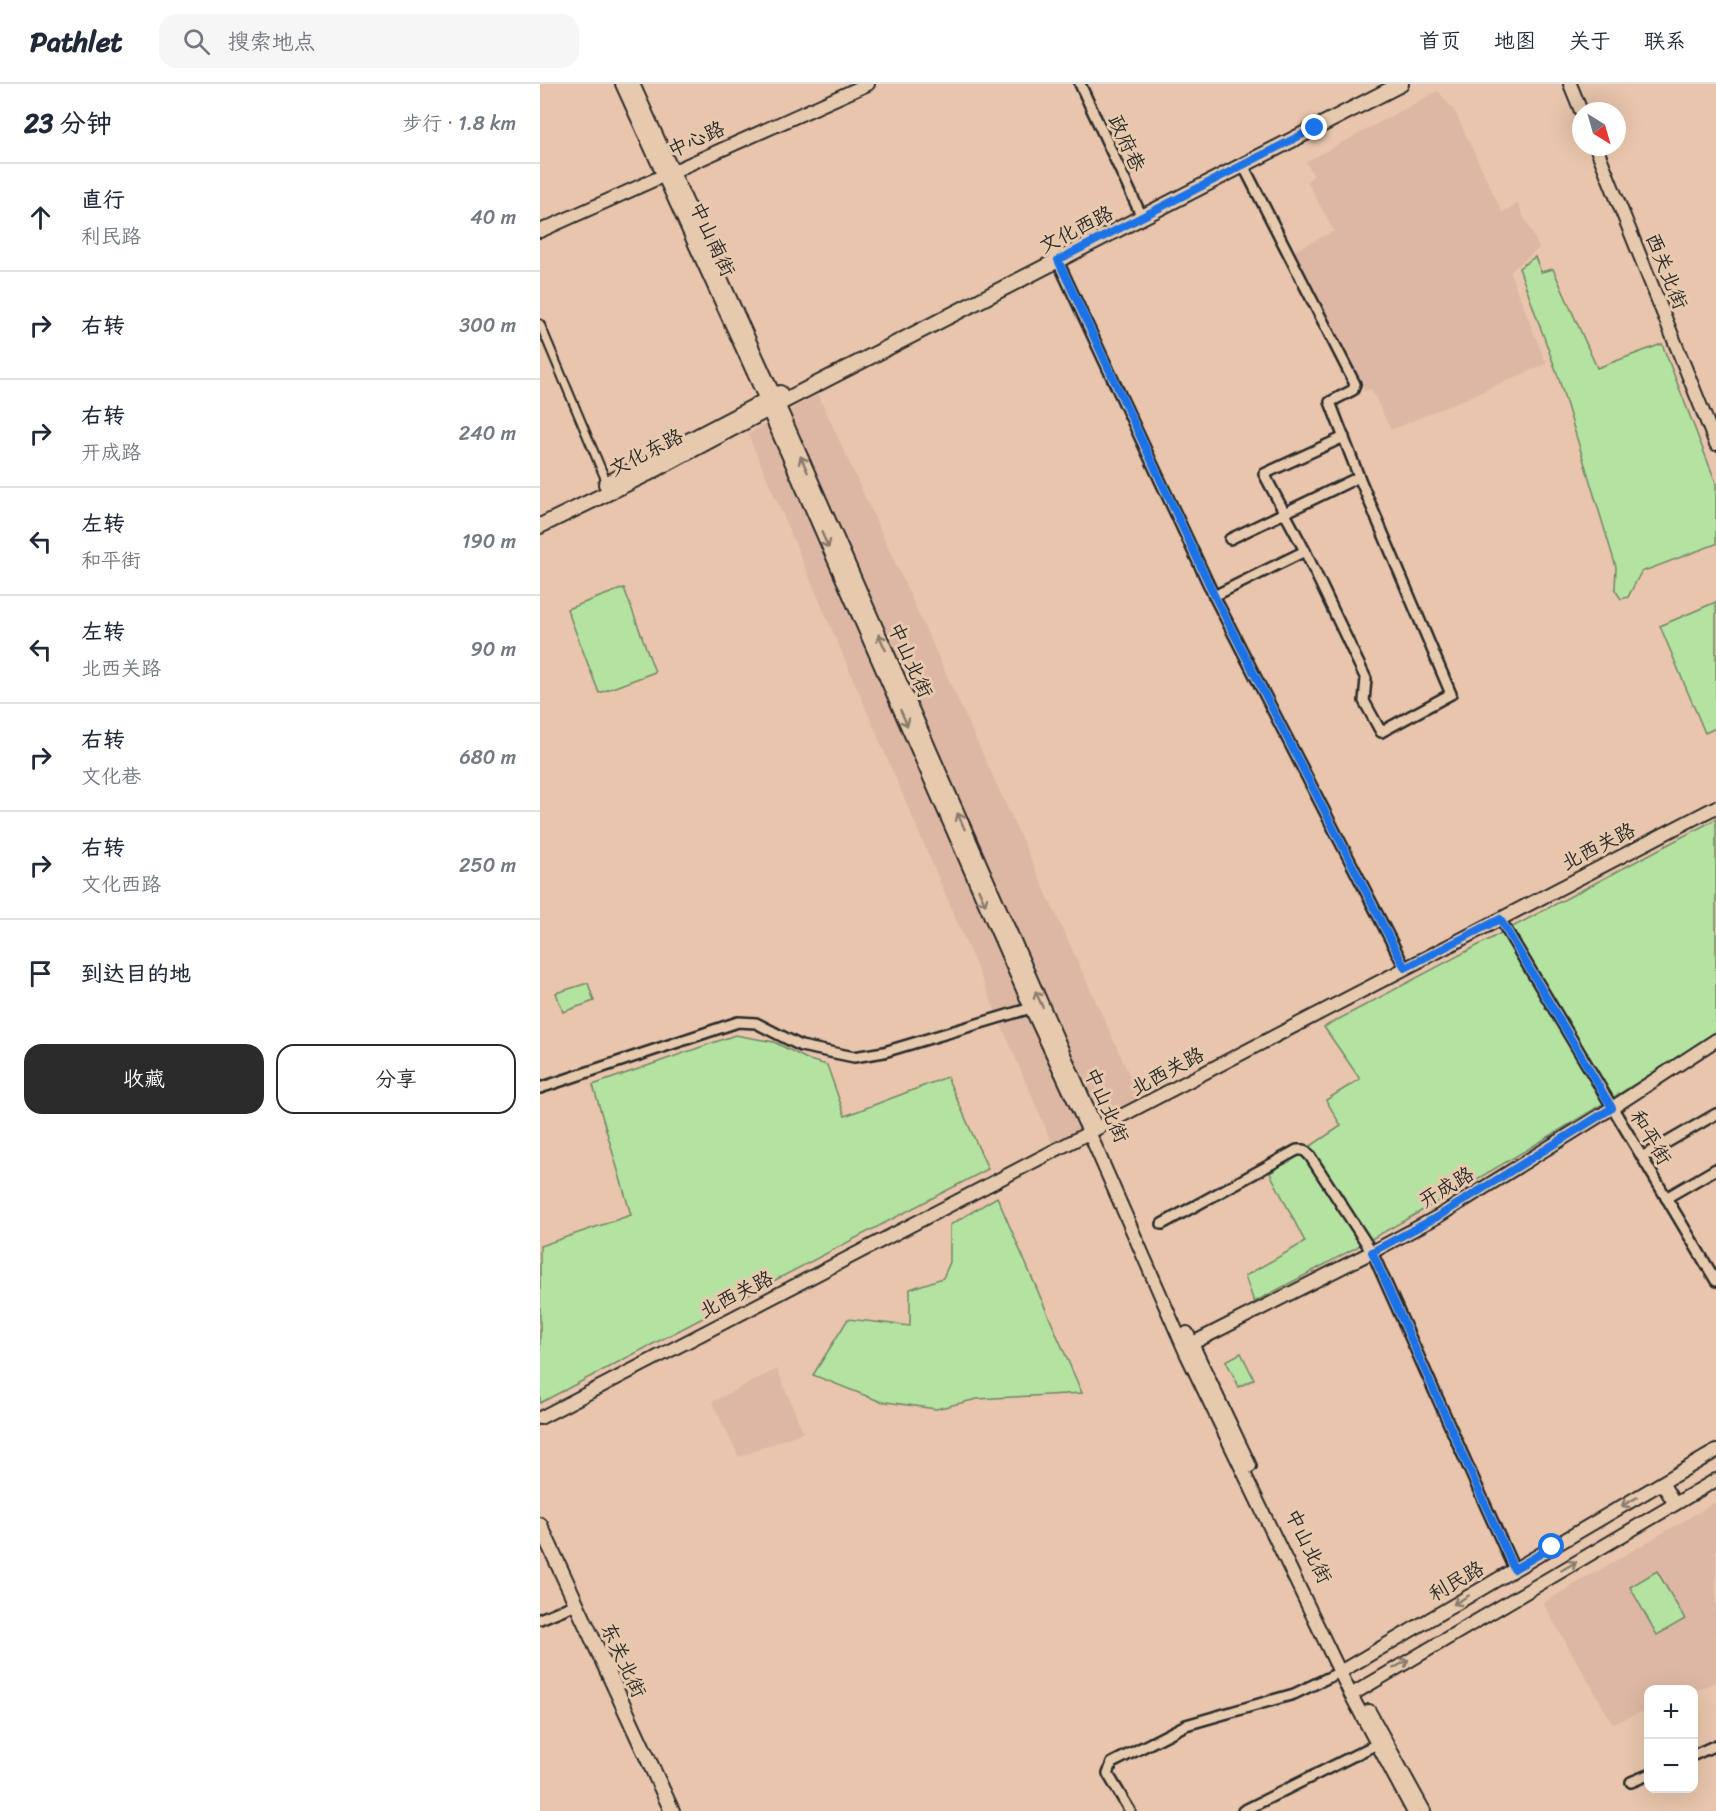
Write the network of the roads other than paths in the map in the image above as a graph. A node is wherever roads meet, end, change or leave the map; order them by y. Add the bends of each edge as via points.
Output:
1 (622, 84) edge
2 (633, 84) edge
3 (868, 84) edge
4 (1080, 84) edge
5 (1383, 84) edge
6 (1401, 84) edge
7 (1570, 84) edge
8 (1577, 102) edge
9 (1600, 156) edge
10 (1243, 165) junction
11 (667, 174) junction
12 (1141, 213) junction
13 (540, 231) edge
14 (1056, 257) junction
15 (540, 324) edge
16 (772, 402) junction
17 (1344, 437) junction
18 (1716, 444) edge
19 (1359, 477) junction
20 (607, 483) junction
21 (1285, 513) junction
22 (540, 517) edge
23 (540, 526) edge
24 (1230, 539) dead end
25 (1305, 551) junction
26 (1215, 597) junction
27 (1716, 807) edge
28 (1500, 919) junction
29 (1405, 968) junction
30 (1031, 1008) junction
31 (1716, 1040) edge
32 (540, 1088) edge
33 (1612, 1108) junction
34 (1716, 1114) edge
35 (1093, 1130) junction
36 (1642, 1157) junction
37 (1716, 1169) edge
38 (1666, 1198) junction
39 (1162, 1224) dead end
40 (1372, 1252) junction
41 (1716, 1281) edge
42 (1189, 1346) junction
43 (540, 1418) edge
44 (1716, 1451) edge
45 (1716, 1480) edge
46 (1662, 1483) junction
47 (1675, 1504) junction
48 (540, 1525) edge
49 (540, 1545) edge
50 (1514, 1569) junction
51 (573, 1605) junction
52 (540, 1619) edge
53 (1343, 1670) junction
54 (1354, 1692) junction
55 (1377, 1744) junction
56 (1716, 1745) edge
57 (1698, 1753) edge
58 (1644, 1776) edge
59 (1631, 1782) dead end
60 (663, 1811) edge
61 (672, 1811) edge
62 (1130, 1811) edge
63 (1243, 1811) edge
64 (1413, 1811) edge
65 (1424, 1811) edge

1 - 11 street, 中山南街
2 - 11 street, 中山南街
3 - 11 street, 中心路
4 - 12 street, 政府巷
5 - 12 main road, 文化西路
6 - 10 main road, 文化西路
7 - 8 street
9 - 18 street, 西关北街
10 - 12 main road, 文化西路
10 - 17 street via 1355,384 1353,390 1330,402
11 - 13 street, 中心路
11 - 16 street, 中山南街
12 - 14 main road, 文化西路
14 - 16 main road, 文化西路
14 - 26 street
15 - 20 street
16 - 20 main road, 文化东路
16 - 23 main road, 文化东路 via 647,474
16 -> 30 street, 中山北街
35 -> 16 street, 中山北街
17 - 19 street
17 - 21 street via 1264,474
19 - 21 street
19 - 25 street via 1450,694 1381,732 1364,701 1366,679
20 - 22 main road, 文化东路
21 - 24 street
21 - 25 street
25 - 26 street
26 - 29 street
27 - 28 street, 北西关路
28 - 29 street, 北西关路
28 - 33 street, 和平街
29 - 35 street, 北西关路
30 - 32 street via 884,1052 854,1057 801,1046 756,1023 738,1022
30 - 35 street, 中山北街
31 - 33 street, 开成路
33 - 36 street, 和平街
33 - 40 street, 开成路 via 1437,1217
34 - 36 street
35 - 42 street, 中山北街
35 - 43 street, 北西关路
36 - 38 street, 和平街
37 - 38 street
38 - 41 street, 和平街
39 - 40 street via 1297,1150 1304,1150
40 - 42 street, 开成路
40 - 50 street
42 - 53 street, 中山北街
44 - 46 street, 利民路
45 - 47 street
46 - 47 street
46 -> 50 street, 利民路
54 -> 47 street
48 - 51 main road, 东关北街
49 - 51 main road, 东关北街
50 -> 53 street, 利民路
51 - 52 street
51 - 60 main road, 东关北街
51 - 61 main road, 东关北街
53 - 54 street, 中山北街
53 - 62 street via 1294,1694 1186,1725 1112,1763 1108,1774
54 - 55 street, 中山北街
54 - 65 street, 中山北街
55 - 63 street
55 - 64 street, 中山北街
56 - 57 street
58 - 59 street

